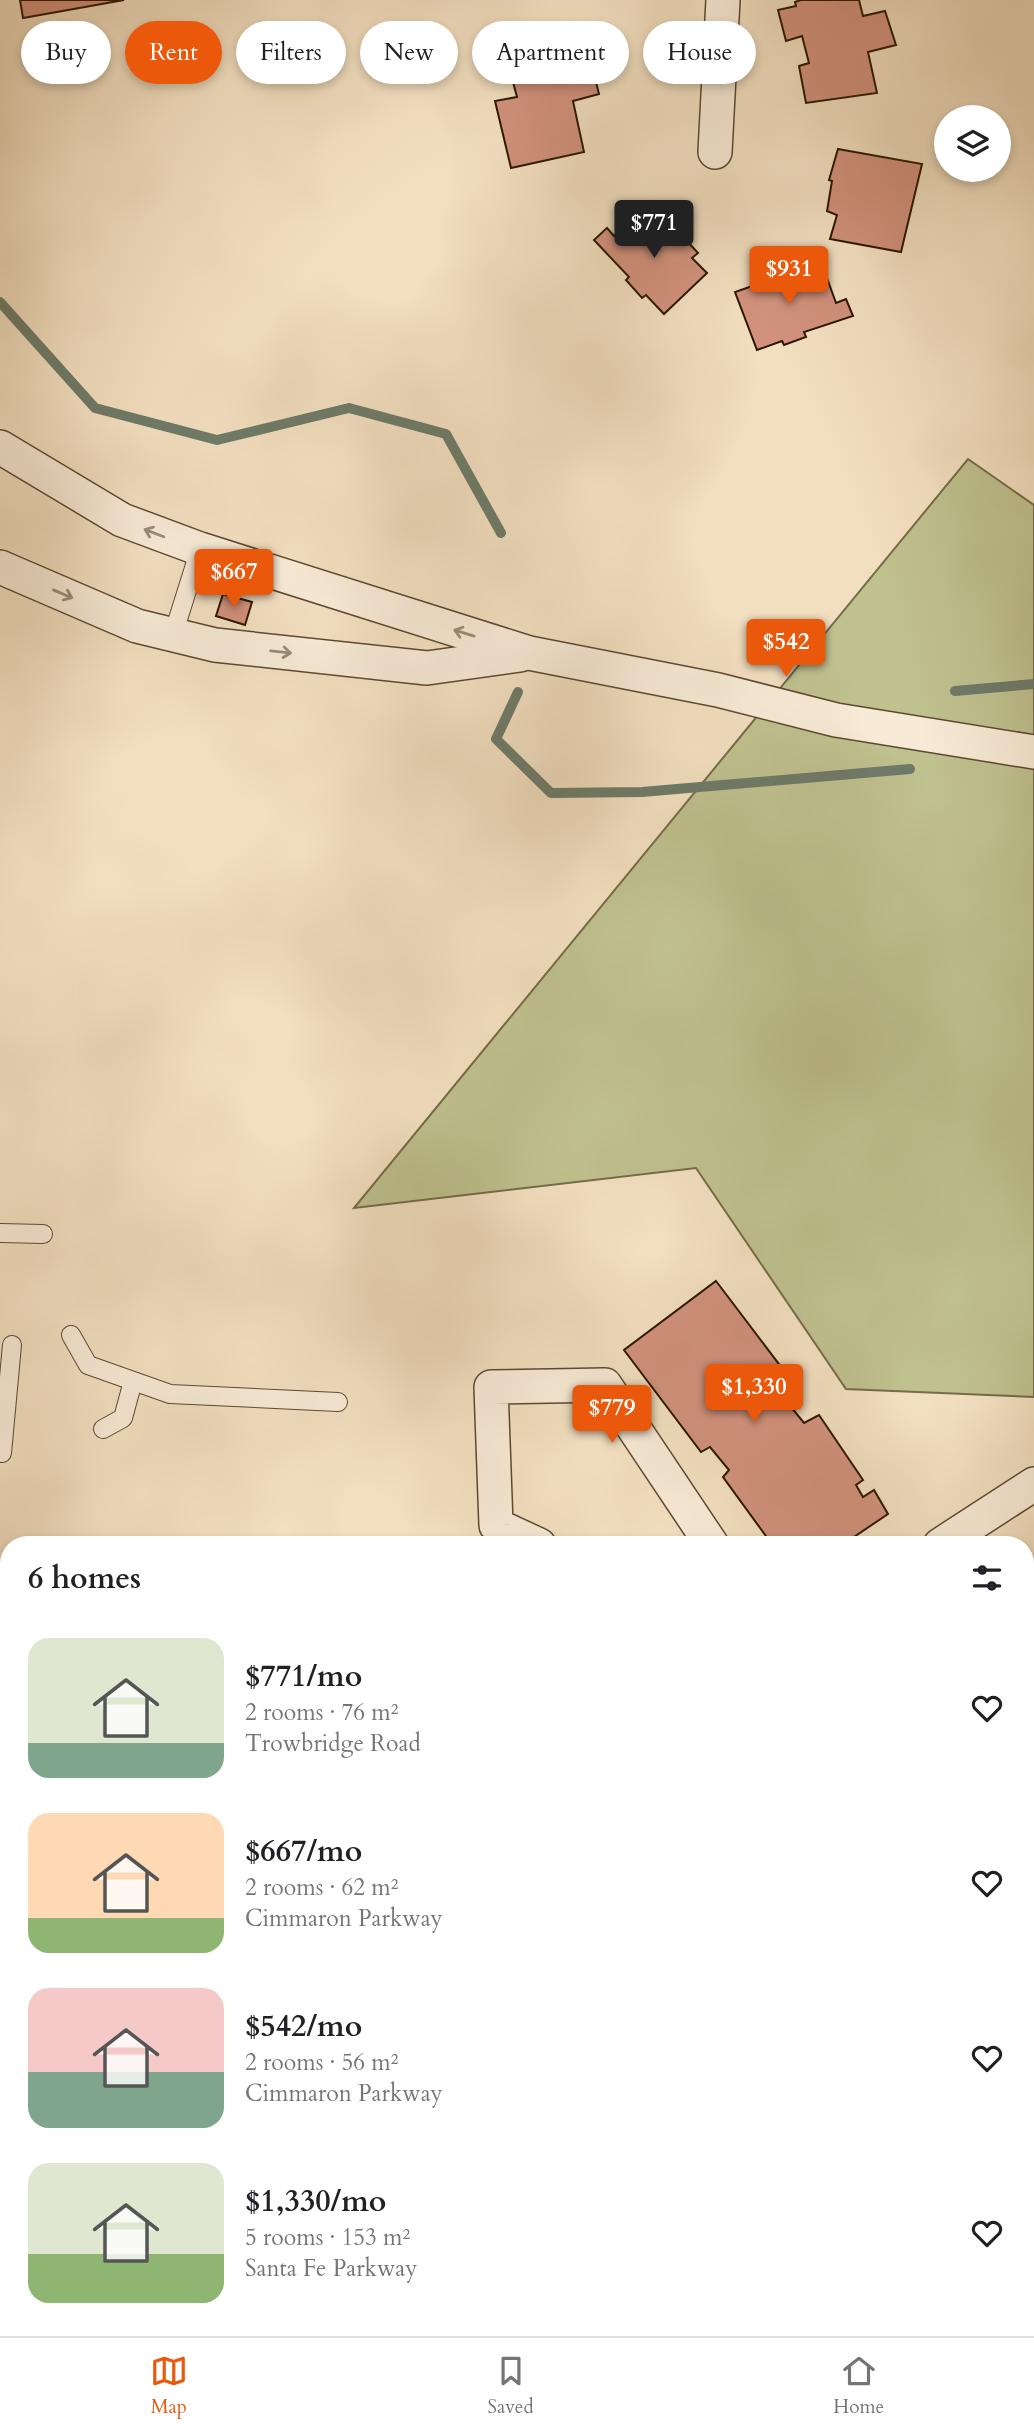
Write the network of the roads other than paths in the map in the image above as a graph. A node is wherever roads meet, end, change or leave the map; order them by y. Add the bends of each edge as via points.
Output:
1 (723, 0) edge
2 (715, 152) dead end
3 (0, 447) edge
4 (200, 549) junction
5 (0, 566) edge
6 (173, 635) junction
7 (529, 653) junction
8 (1034, 752) edge
9 (0, 1233) edge
10 (43, 1234) dead end
11 (71, 1335) dead end
12 (12, 1345) dead end
13 (133, 1381) junction
14 (338, 1402) dead end
15 (103, 1429) dead end
16 (2, 1453) dead end
17 (1034, 1484) edge
18 (519, 1536) edge
19 (706, 1536) edge
20 (954, 1536) edge

1 - 2 street
4 -> 3 street via 122,520
4 - 6 lane
7 -> 4 street
5 -> 6 street via 137,626
6 -> 7 street via 215,645 427,668
7 - 8 street via 718,690 836,720
9 - 10 lane
11 - 13 lane via 88,1365
12 - 16 lane
13 - 14 lane via 170,1394
13 - 15 lane via 123,1418
17 - 20 street
18 - 19 street via 496,1525 491,1387 605,1385

